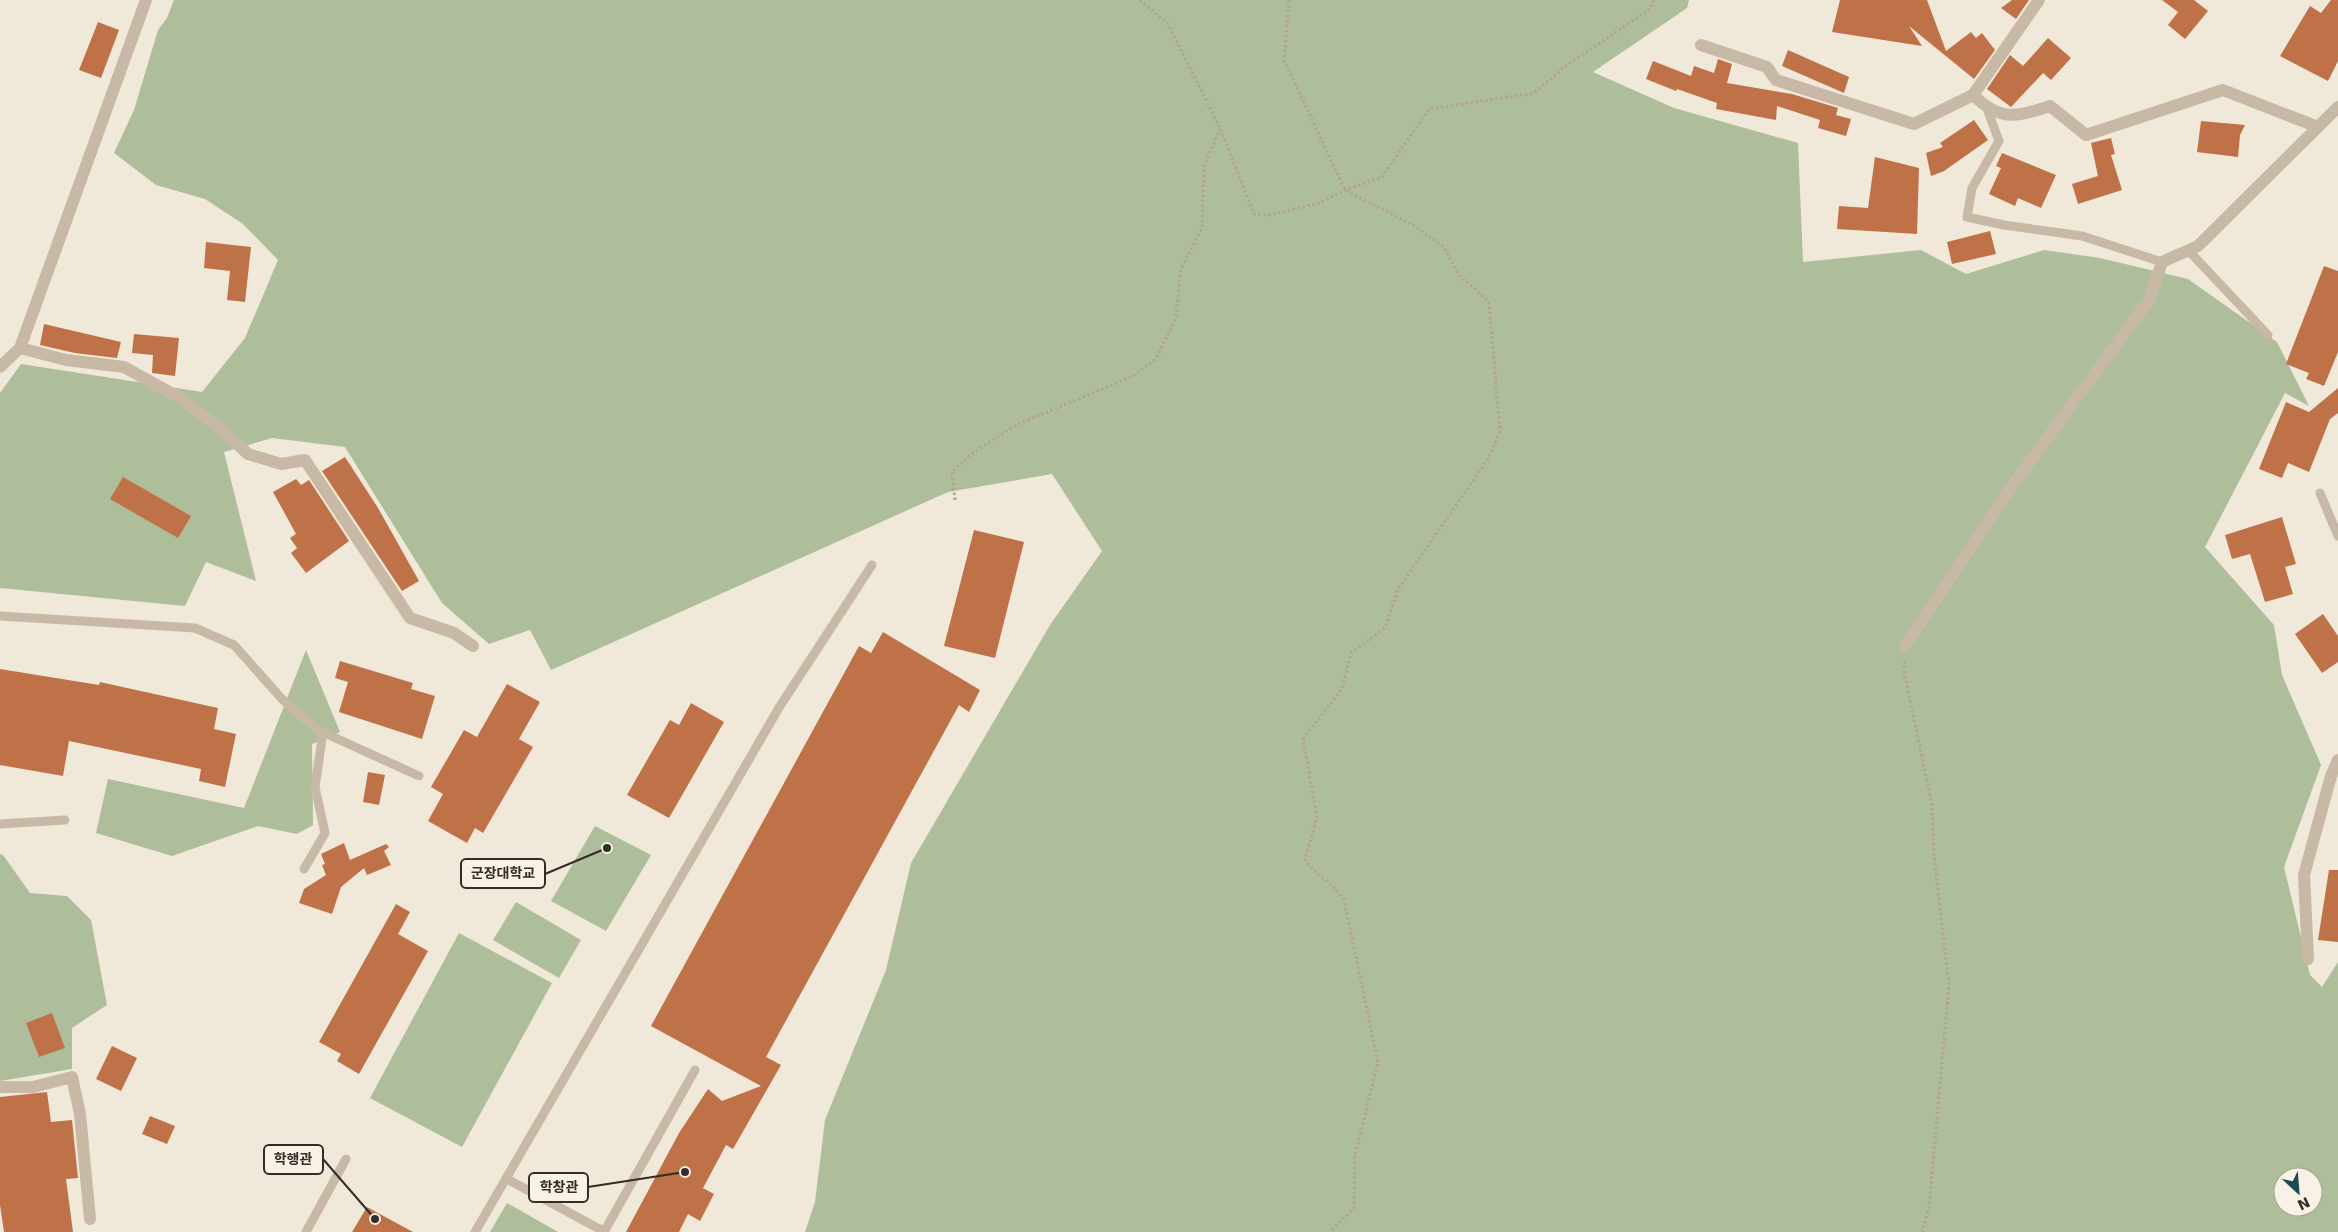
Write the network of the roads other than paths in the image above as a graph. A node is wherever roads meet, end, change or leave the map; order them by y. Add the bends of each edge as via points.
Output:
1 (146, 0) edge
2 (2039, 0) edge
3 (1700, 45) dead end
4 (1973, 96) junction
5 (2338, 107) edge
6 (1987, 109) junction
7 (2318, 127) junction
8 (2188, 250) junction
9 (2162, 262) junction
10 (2268, 336) dead end
11 (20, 348) junction
12 (0, 368) edge
13 (2320, 492) dead end
14 (2338, 536) edge
15 (872, 565) dead end
16 (0, 616) edge
17 (473, 646) dead end
18 (1905, 646) road end
19 (323, 732) junction
20 (2338, 760) edge
21 (419, 776) dead end
22 (65, 820) dead end
23 (0, 824) edge
24 (304, 869) dead end
25 (2308, 959) dead end
26 (695, 1070) dead end
27 (0, 1087) edge
28 (346, 1159) dead end
29 (507, 1179) junction
30 (90, 1219) dead end
31 (306, 1232) edge
32 (475, 1232) edge
33 (605, 1232) edge

1 - 11 street
2 - 4 street
3 - 4 street via 1767,67 1776,80 1914,124
4 - 6 street
5 - 7 street
6 - 7 street via 2018,116 2050,106 2086,135 2223,90
6 - 9 lane via 1999,141 1972,188 1967,217 2082,236
7 - 8 street via 2198,246
8 - 9 street
8 - 10 lane
9 - 18 street via 2149,300 2012,486
11 - 12 street
11 - 17 street via 66,360 124,367 180,398 248,454 281,464 305,460 410,618 454,633
13 - 14 lane
15 - 29 lane via 775,715
16 - 19 lane via 195,628 234,645 282,699
19 - 21 lane
19 - 24 lane via 315,787 324,833
20 - 25 street via 2304,875
22 - 23 lane
26 - 33 lane
27 - 30 street via 33,1087 72,1077 80,1114
28 - 31 lane
29 - 32 lane
29 - 33 lane

